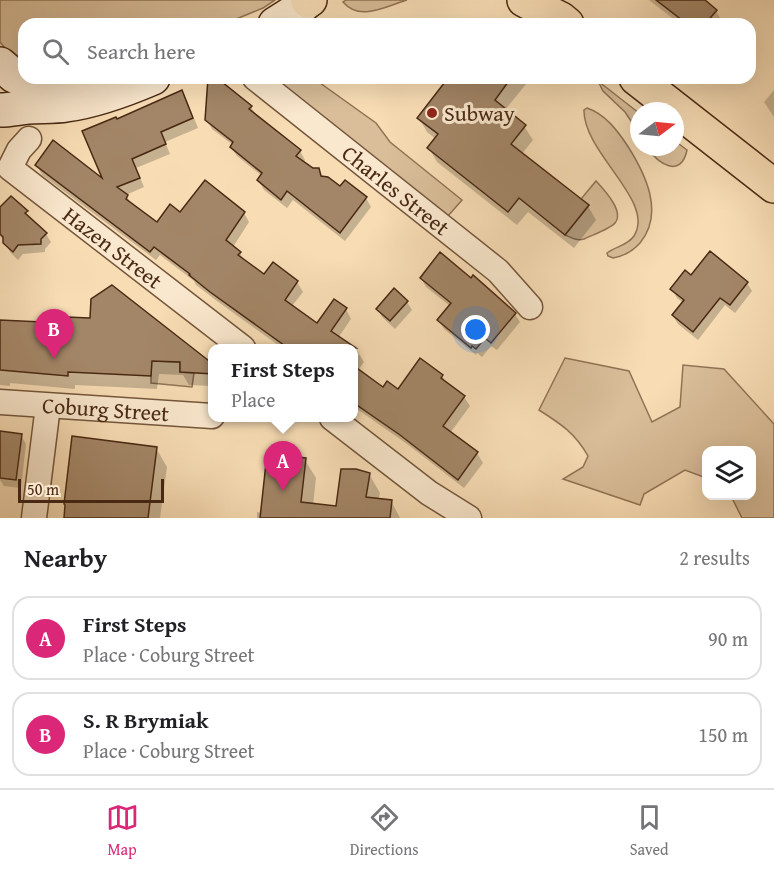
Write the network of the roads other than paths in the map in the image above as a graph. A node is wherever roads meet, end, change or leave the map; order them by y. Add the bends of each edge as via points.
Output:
1 (309, 0) edge
2 (524, 0) edge
3 (555, 14) edge
4 (284, 18) edge
5 (0, 64) edge
6 (18, 78) edge
7 (32, 84) edge
8 (137, 84) edge
9 (263, 84) edge
10 (644, 84) edge
11 (90, 100) junction
12 (0, 110) edge
13 (29, 139) dead end
14 (774, 186) edge
15 (530, 307) dead end
16 (238, 344) edge
17 (0, 402) edge
18 (48, 406) junction
19 (208, 416) edge
20 (338, 422) edge
21 (34, 518) edge
22 (469, 518) edge

1 - 4 main road
2 - 3 main road
5 - 6 main road
7 - 11 main road
8 - 11 main road
9 - 15 street, Charles Street via 498,271
10 - 14 main road
11 - 12 main road
13 - 16 street, Hazen Street via 10,168
17 - 18 street, Coburg Street
18 - 19 street, Coburg Street
18 - 21 street
20 - 22 street via 429,493

